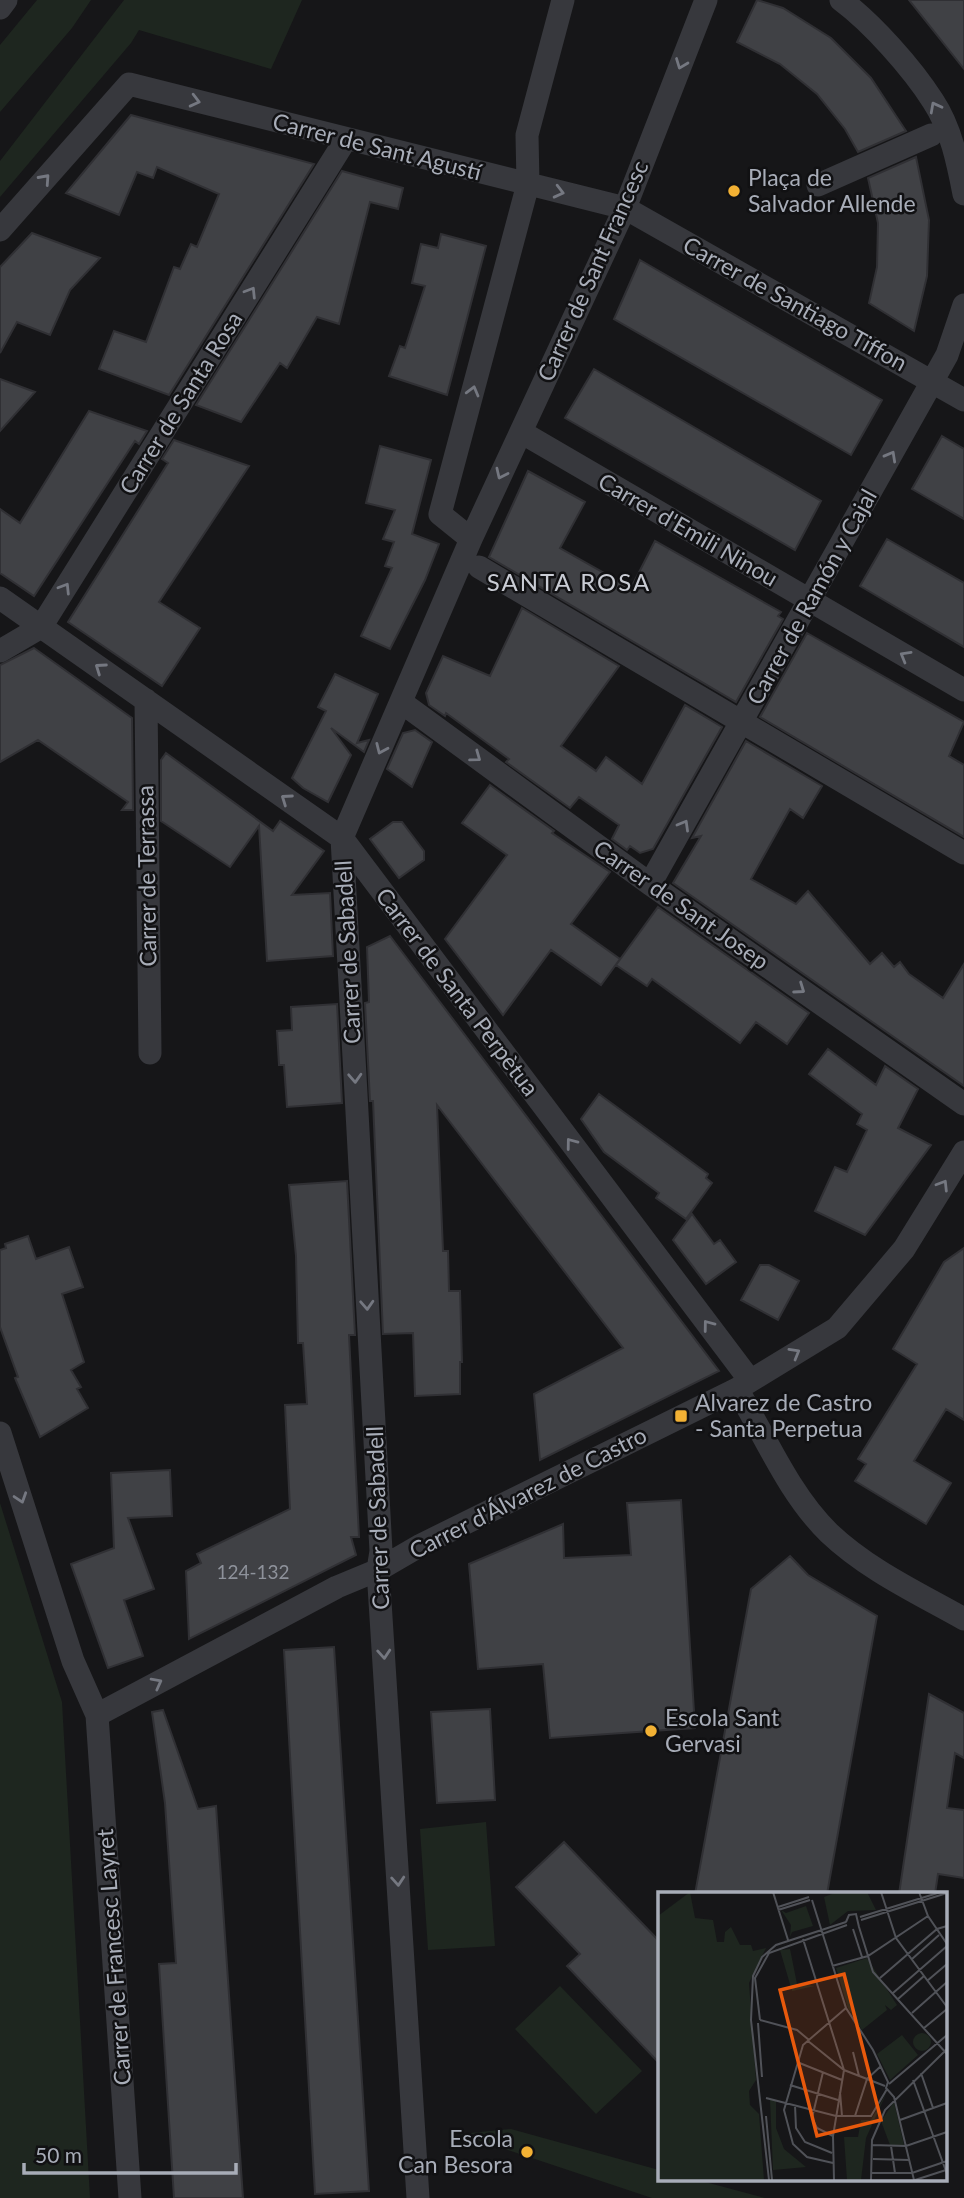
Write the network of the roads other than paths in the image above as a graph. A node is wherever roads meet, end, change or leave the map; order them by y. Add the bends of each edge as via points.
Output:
1 (6, 0) edge
2 (563, 0) edge
3 (706, 0) edge
4 (841, 0) edge
5 (0, 8) edge
6 (931, 135) dead end
7 (346, 139) junction
8 (528, 184) junction
9 (818, 185) dead end
10 (964, 194) edge
11 (625, 208) junction
12 (0, 230) edge
13 (964, 305) edge
14 (932, 382) junction
15 (964, 400) edge
16 (521, 432) junction
17 (471, 538) junction
18 (479, 567) dead end
19 (0, 598) edge
20 (811, 601) junction
21 (41, 627) junction
22 (0, 651) edge
23 (964, 690) edge
24 (146, 700) junction
25 (401, 702) junction
26 (742, 722) junction
27 (342, 838) junction
28 (964, 853) edge
29 (650, 884) junction
30 (150, 1053) dead end
31 (964, 1104) edge
32 (964, 1152) edge
33 (743, 1384) junction
34 (0, 1433) edge
35 (378, 1570) junction
36 (964, 1619) edge
37 (97, 1715) junction
38 (130, 2198) edge
39 (418, 2198) edge

1 - 5 street
2 - 8 street via 527,135
3 -> 11 street, Carrer de Sant Francesc
10 -> 4 street via 957,157 934,102 863,17
6 - 9 street
7 - 8 street, Carrer de Sant Agustí
12 -> 7 street, Carrer de Sant Agustí via 129,84
21 -> 7 street, Carrer de Santa Rosa
8 -> 11 street, Carrer de Sant Agustí
17 -> 8 street via 440,514
11 - 14 street, Carrer de Santiago Tiffon
11 - 16 street, Carrer de Sant Francesc
13 - 14 street, Carrer de Ramón y Cajal
14 - 15 street, Carrer de Santiago Tiffon
20 -> 14 street, Carrer de Ramón y Cajal
16 -> 17 street, Carrer de Sant Francesc
16 - 20 street, Carrer d'Emili Ninou
17 - 25 street, Carrer de Sant Francesc
18 - 26 street
19 - 21 street, Carrer de Santa Perpètua
23 -> 20 street, Carrer d'Emili Ninou
20 - 26 street, Carrer de Ramón y Cajal
21 - 22 street, Carrer de Santa Rosa
24 -> 21 street, Carrer de Santa Perpètua
27 -> 24 street, Carrer de Santa Perpètua
24 - 30 street, Carrer de Terrassa
25 -> 27 street, Carrer de Sant Francesc
25 -> 29 street, Carrer de Sant Josep
26 - 28 street
29 -> 26 street, Carrer de Ramón y Cajal
33 -> 27 street, Carrer de Santa Perpètua
27 -> 35 street, Carrer de Sabadell via 381,1551
29 -> 31 street, Carrer de Sant Josep
33 -> 32 street, Carrer d'Álvarez de Castro via 837,1328 904,1249
33 - 35 street, Carrer d'Álvarez de Castro
33 - 36 street, Carrer de Santa Perpètua via 800,1497 828,1532 866,1563
34 -> 37 street via 73,1661
37 -> 35 street, Carrer d'Álvarez de Castro via 337,1587
35 -> 39 street, Carrer de Sabadell
37 - 38 street, Carrer de Francesc Layret

